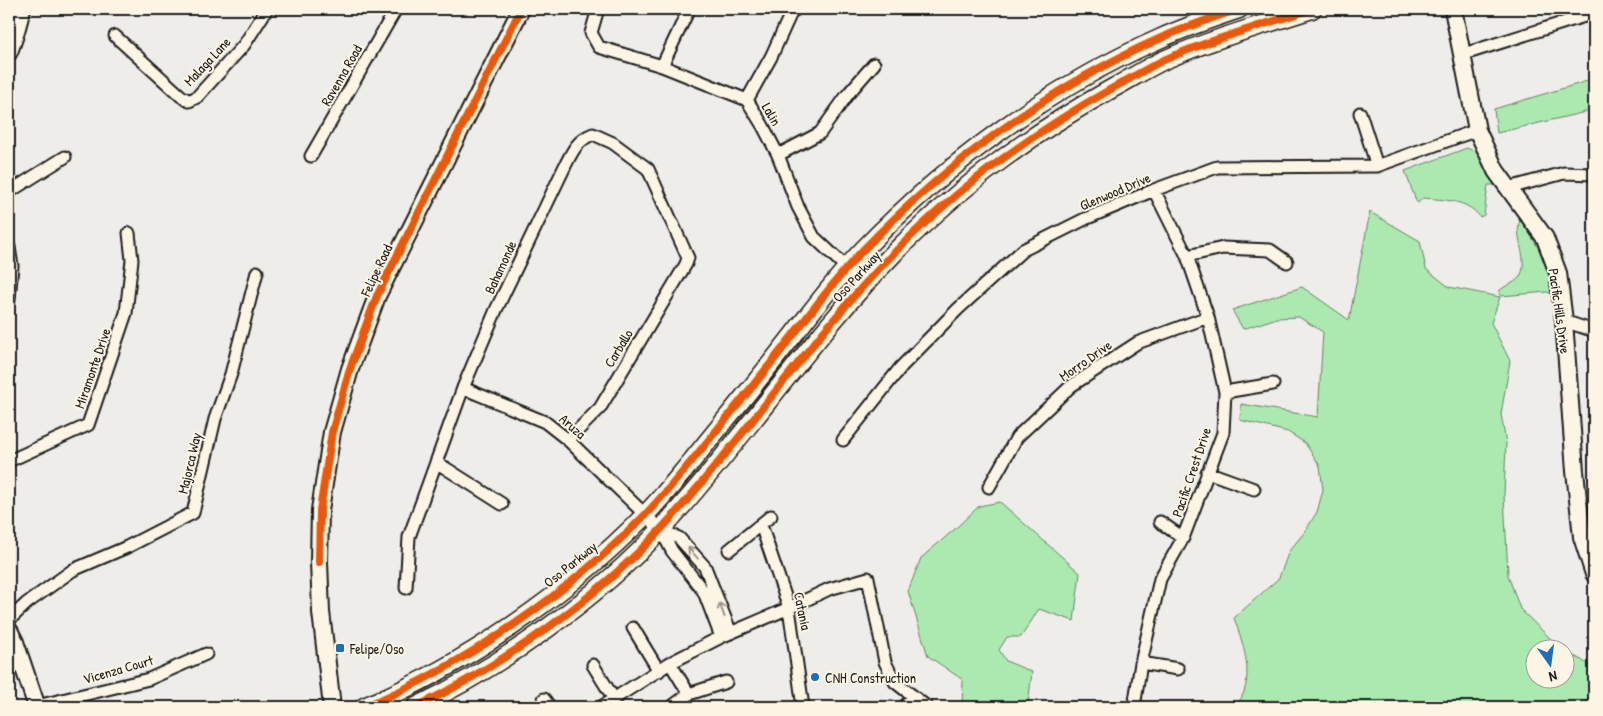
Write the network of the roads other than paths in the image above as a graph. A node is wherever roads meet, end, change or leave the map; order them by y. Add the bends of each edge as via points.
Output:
1 (22, 9) edge
2 (267, 9) edge
3 (396, 9) edge
4 (521, 9) edge
5 (598, 9) edge
6 (689, 9) edge
7 (796, 9) edge
8 (1239, 9) edge
9 (1312, 9) edge
10 (1453, 9) edge
11 (1594, 13) edge
12 (115, 36) dead end
13 (9, 52) edge
14 (1461, 55) junction
15 (874, 64) dead end
16 (662, 66) junction
17 (747, 100) junction
18 (1360, 113) dead end
19 (1477, 130) junction
20 (778, 155) junction
21 (312, 156) dead end
22 (65, 158) dead end
23 (1377, 166) junction
24 (1594, 174) edge
25 (1509, 188) junction
26 (1154, 190) junction
27 (9, 192) edge
28 (129, 233) dead end
29 (9, 247) edge
30 (1187, 256) junction
31 (1288, 262) dead end
32 (686, 264) joint
33 (11, 266) edge
34 (847, 268) junction
35 (257, 272) dead end
36 (865, 285) junction
37 (9, 300) edge
38 (1208, 317) junction
39 (1564, 321) junction
40 (1594, 331) edge
41 (1274, 384) dead end
42 (463, 388) junction
43 (1226, 392) junction
44 (568, 440) junction
45 (843, 440) dead end
46 (9, 461) edge
47 (436, 462) junction
48 (1207, 472) junction
49 (989, 487) dead end
50 (1254, 489) dead end
51 (502, 504) dead end
52 (645, 515) junction
53 (771, 516) dead end
54 (1160, 522) dead end
55 (762, 524) junction
56 (661, 530) junction
57 (1184, 538) junction
58 (729, 550) dead end
59 (1594, 574) edge
60 (710, 578) junction
61 (699, 584) junction
62 (406, 588) dead end
63 (789, 608) junction
64 (9, 620) edge
65 (633, 628) dead end
66 (9, 630) edge
67 (726, 635) junction
68 (206, 654) dead end
69 (1141, 662) junction
70 (670, 663) junction
71 (593, 665) dead end
72 (1178, 669) dead end
73 (659, 670) junction
74 (726, 682) dead end
75 (689, 694) junction
76 (913, 697) junction
77 (609, 704) edge
78 (674, 705) dead end
79 (37, 707) edge
80 (332, 707) edge
81 (364, 707) edge
82 (416, 707) edge
83 (803, 707) edge
84 (904, 707) edge
85 (927, 707) edge
86 (1134, 707) edge

1 - 13 main road
2 - 12 street, Malaga Lane via 244,44 197,97 189,100
3 - 21 street, Ravenna Road
4 - 80 main road, Felipe Road via 377,296 350,369 332,432 320,510 319,562
5 - 16 street, Lalin via 592,33 599,47
6 - 16 street
7 - 17 street
8 - 34 main road, Oso Parkway via 1181,29 1132,51 1026,112 920,195
9 - 36 main road, Oso Parkway via 1161,61 1048,126 953,198
10 - 14 main road, Pacific Hills Drive
11 - 14 street
14 - 19 main road, Pacific Hills Drive
15 - 20 street via 820,133
16 - 17 street, Lalin
17 - 20 street, Lalin
18 - 23 street
19 - 23 street, Glenwood Drive
19 - 25 main road, Pacific Hills Drive via 1496,171
20 - 34 street, Lalin via 798,207 814,237
22 - 27 street
23 - 26 street, Glenwood Drive via 1217,167
24 - 25 street via 1564,173
25 - 39 main road, Pacific Hills Drive via 1545,238 1558,273
26 - 30 street, Pacific Crest Drive
26 - 45 street, Glenwood Drive via 1023,250 958,309 901,368
28 - 46 street, Miramonte Drive via 132,260 126,314 88,425
29 - 33 street
30 - 31 street via 1223,248 1270,250
30 - 38 street, Pacific Crest Drive
32 - 42 street, Bahamonde via 686,251 648,170 613,143 593,134 583,138 565,166 528,242
32 - 44 street, Carballo via 600,408
33 - 37 street
34 - 36 street, Lalin
34 - 52 main road, Oso Parkway
35 - 64 street, Majorca Way via 231,374 215,419 193,513 128,547 73,570
36 - 56 main road, Oso Parkway via 812,344 706,479
38 - 43 street, Pacific Crest Drive
38 - 49 street, Morro Drive via 1137,343 1072,386 1017,437
39 - 40 street
39 - 59 main road, Pacific Hills Drive via 1582,537
41 - 43 street
42 - 44 street, Aruza via 545,422
42 - 47 street, Bahamonde
43 - 48 street, Pacific Crest Drive via 1222,433
44 - 52 street, Aruza
47 - 51 street
47 - 62 street, Bahamonde via 409,537
48 - 50 street
48 - 57 street, Pacific Crest Drive
52 - 56 street, Aruza
52 - 81 main road, Oso Parkway via 595,561 526,616 450,664
53 - 55 street
54 - 57 street
55 - 58 street
55 - 63 street, Catania
60 -> 56 street via 679,538
56 - 61 street via 672,551
56 - 82 main road, Oso Parkway via 572,609 466,681
57 - 69 street, Pacific Crest Drive via 1160,579
60 - 61 street
67 -> 60 street
61 - 67 street
63 - 67 street
63 - 76 street via 829,589 870,579 885,662 895,682
63 - 83 street, Catania
65 - 73 street
66 - 79 main road
67 - 70 street
68 - 79 street, Vicenza Court via 149,679
69 - 72 street
69 - 86 street, Pacific Crest Drive
70 - 73 street
70 - 75 street
71 - 77 street
73 - 77 street
74 - 75 street
75 - 78 street
76 - 84 street
76 - 85 street

